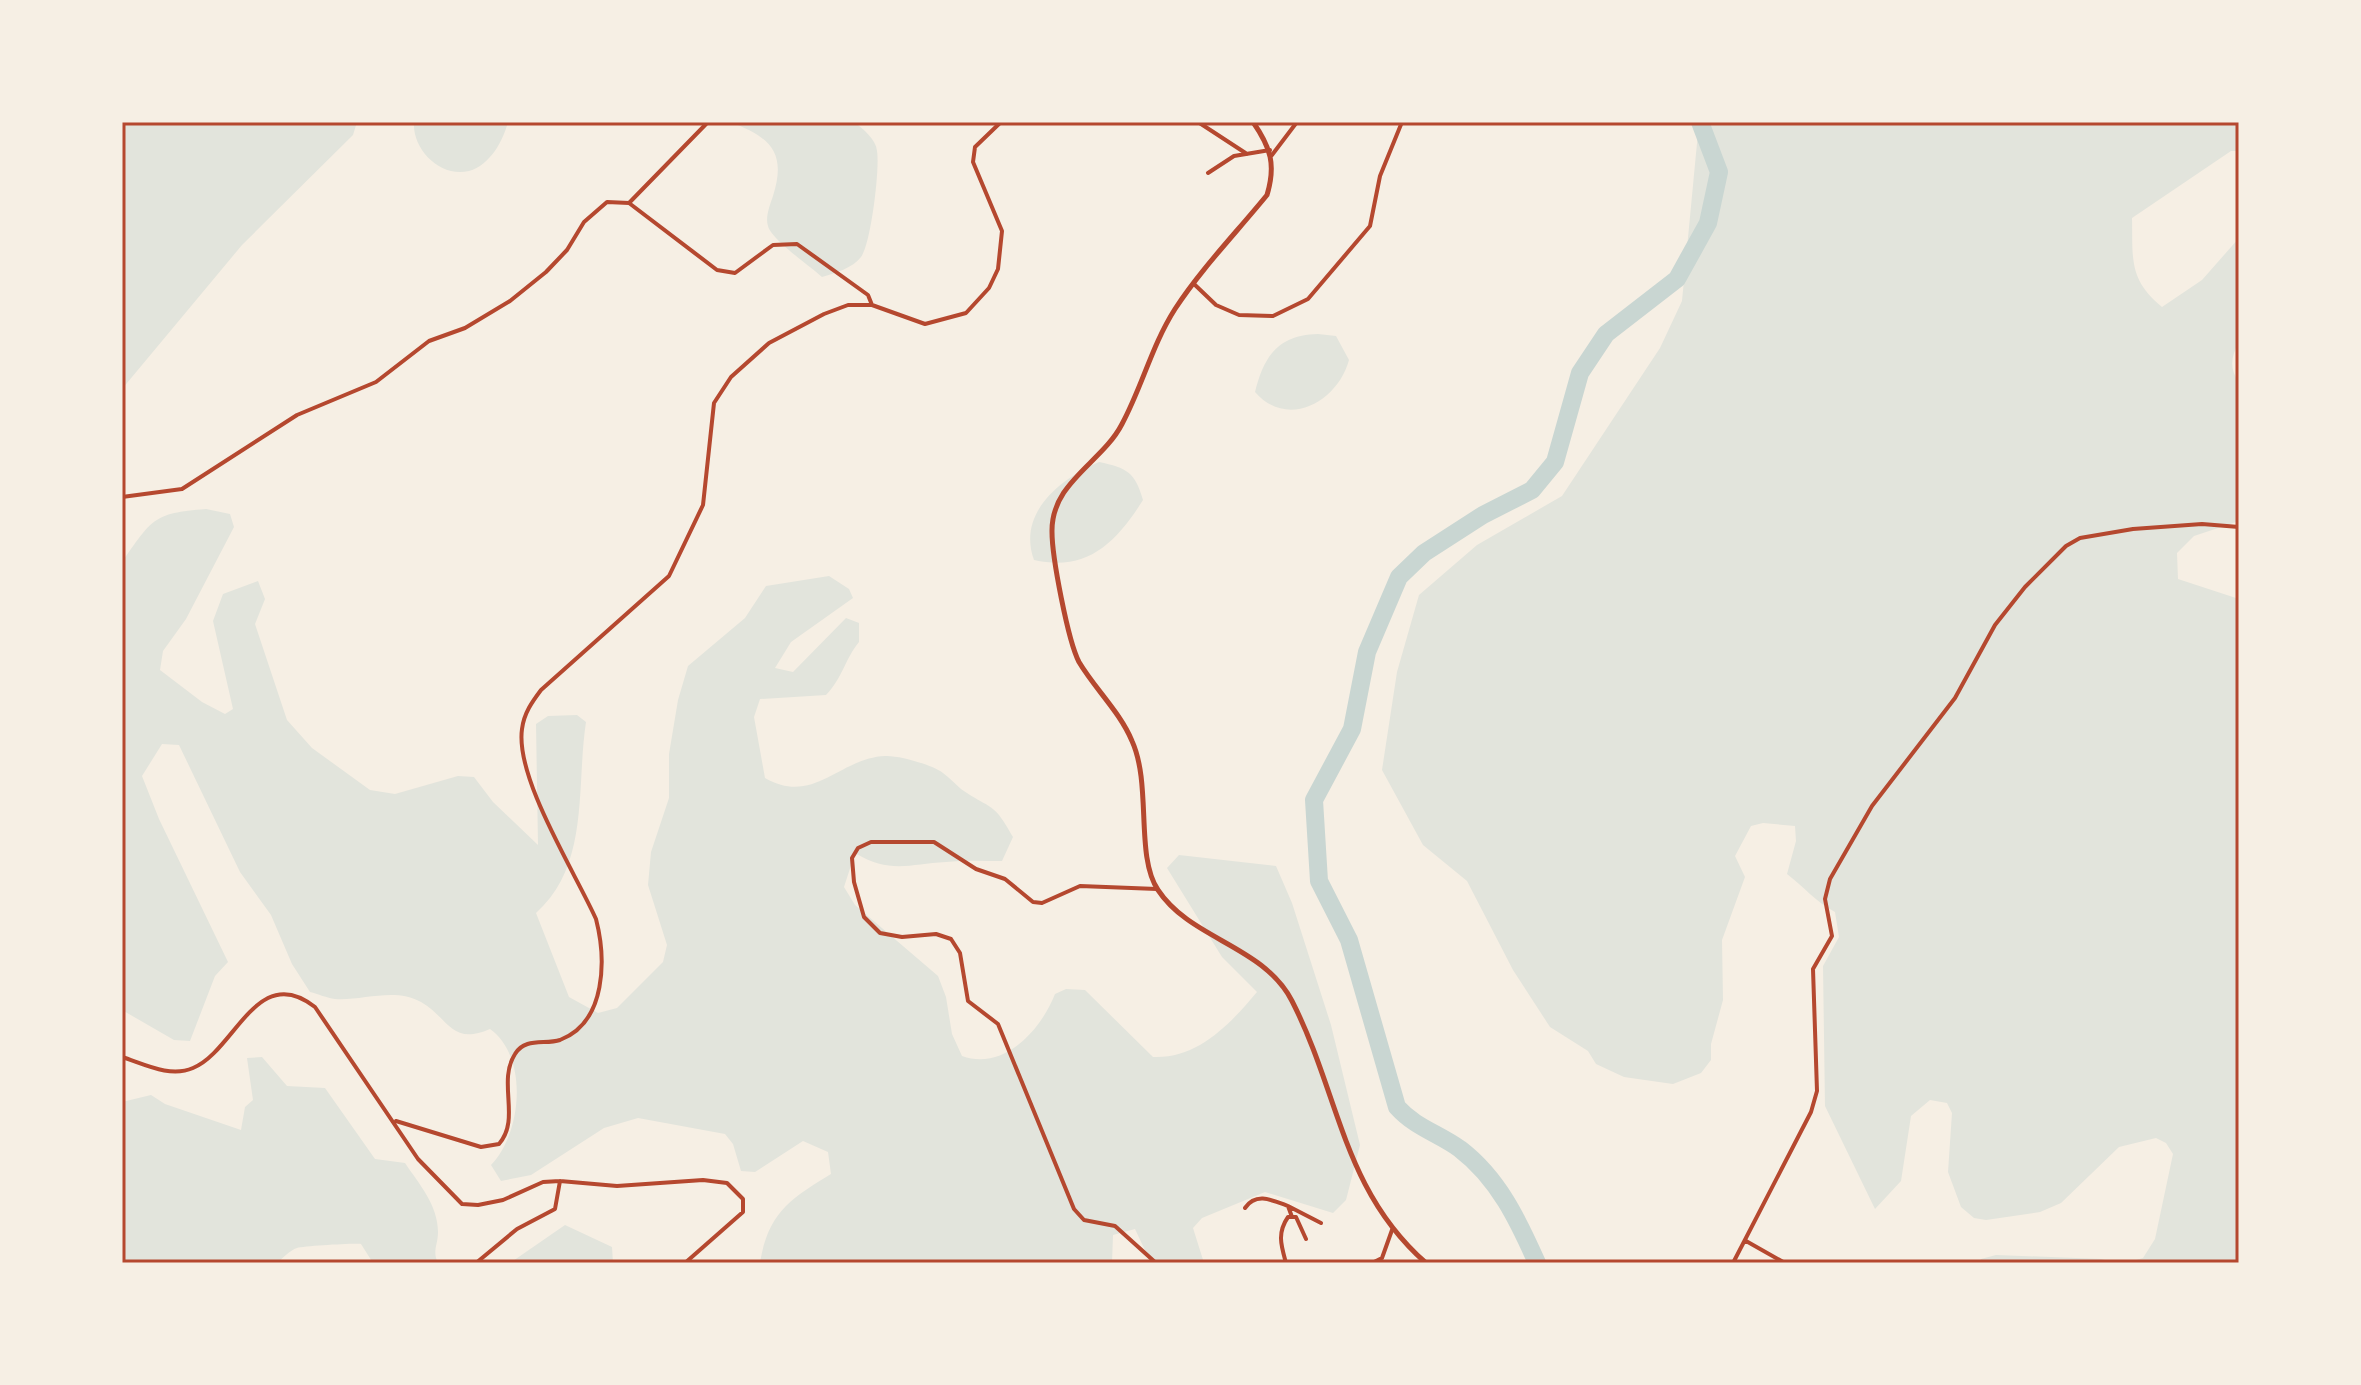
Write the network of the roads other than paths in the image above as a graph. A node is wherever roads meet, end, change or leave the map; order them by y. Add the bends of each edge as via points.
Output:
1 (708, 122) edge
2 (1001, 122) edge
3 (1198, 122) edge
4 (1253, 122) edge
5 (1297, 122) edge
6 (1402, 122) edge
7 (1271, 152) junction
8 (1247, 154) junction
9 (1208, 173) dead end
10 (629, 203) junction
11 (1194, 284) junction
12 (872, 305) junction
13 (122, 497) edge
14 (2239, 527) edge
15 (1157, 889) junction
16 (122, 1057) edge
17 (396, 1121) junction
18 (560, 1181) junction
19 (1288, 1206) junction
20 (1245, 1208) dead end
21 (1292, 1217) junction
22 (1321, 1223) dead end
23 (1392, 1230) junction
24 (1306, 1239) dead end
25 (1746, 1241) junction
26 (476, 1263) edge
27 (685, 1263) edge
28 (1156, 1263) edge
29 (1286, 1263) edge
30 (1372, 1263) edge
31 (1426, 1263) edge
32 (1733, 1263) edge
33 (1785, 1263) edge

1 - 10 street
2 - 12 street via 975,147 973,162 1002,231 998,269 989,288 966,313 925,324
3 - 8 street
4 - 7 street
5 - 7 street
6 - 11 street via 1380,176 1370,226 1308,299 1273,316 1239,315 1216,305
7 - 8 street
7 - 11 street via 1267,195
8 - 9 street
10 - 12 street via 717,270 735,273 773,245 797,244 868,295
10 - 13 street via 607,202 584,222 557,261 510,301 465,328 429,341 376,382 316,405 182,489
11 - 15 street via 1160,337 1122,425 1107,449 1062,494 1052,520 1068,634 1079,661 1132,740 1143,772 1149,865
12 - 17 street via 848,305 824,314 769,343 731,377 714,403 703,505 669,576 541,690 526,710 523,764 596,919 603,946 595,1006 577,1029 559,1040 531,1042 515,1052 507,1075 509,1125 499,1144 481,1147
14 - 25 street via 2202,524 2080,538 2025,587 1995,625 1955,698 1872,806 1830,879 1825,899 1832,936 1813,969 1817,1091
15 - 23 street via 1175,910 1273,972 1292,1001 1365,1187
15 - 28 street via 1080,886 1042,903 934,842 871,842 852,858 864,917 880,933 936,934 951,939 960,953 968,1001 998,1024 1074,1209 1084,1220 1115,1226
16 - 17 street via 156,1069 191,1069 209,1059 265,998 282,995 315,1007
17 - 18 street via 418,1159 462,1204 503,1200 543,1182
18 - 26 street via 555,1209 517,1229
18 - 27 street via 617,1186 727,1183 743,1199 743,1212
19 - 20 street via 1260,1198
19 - 21 street
19 - 22 street
21 - 24 street via 1302,1225
21 - 29 street via 1281,1227
23 - 30 street via 1382,1258
23 - 31 street
25 - 32 street
25 - 33 street

